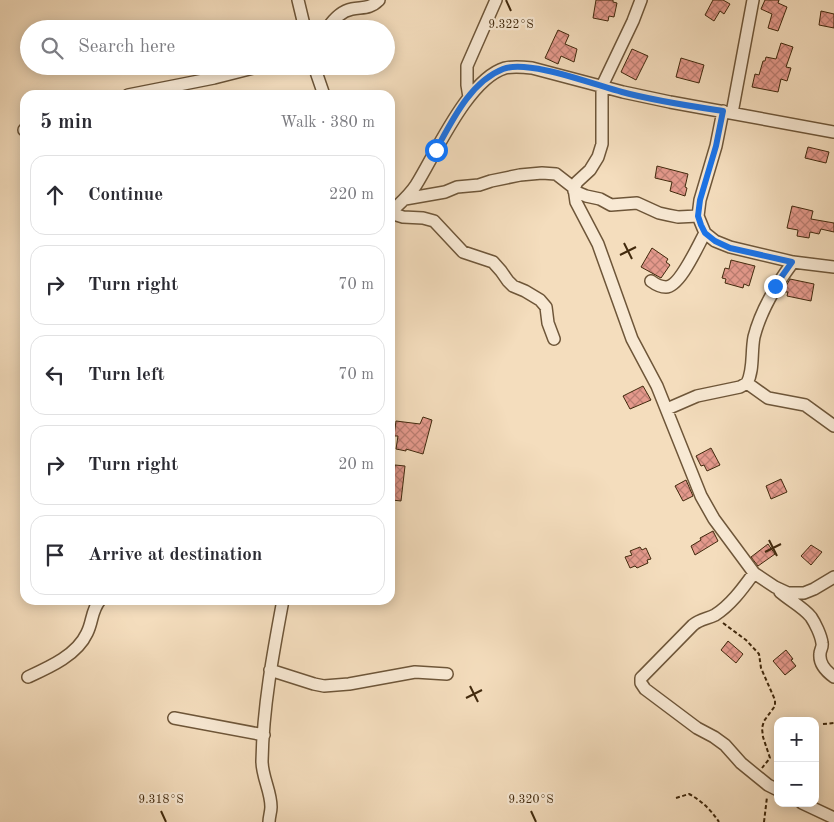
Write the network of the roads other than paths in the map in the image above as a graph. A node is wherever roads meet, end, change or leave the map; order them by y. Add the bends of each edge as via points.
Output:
1 (298, 0) edge
2 (379, 0) edge
3 (496, 0) edge
4 (640, 0) edge
5 (753, 0) edge
6 (303, 20) edge
7 (335, 20) edge
8 (231, 75) edge
9 (317, 75) edge
10 (602, 86) junction
11 (184, 89) edge
12 (322, 90) edge
13 (469, 97) junction
14 (728, 112) junction
15 (834, 132) edge
16 (574, 190) junction
17 (405, 199) junction
18 (395, 208) edge
19 (395, 215) edge
20 (698, 216) junction
21 (705, 233) junction
22 (792, 262) junction
23 (834, 267) edge
24 (651, 281) dead end
25 (554, 339) dead end
26 (747, 383) junction
27 (666, 409) junction
28 (834, 426) edge
29 (754, 574) junction
30 (834, 577) edge
31 (774, 587) junction
32 (96, 605) edge
33 (282, 605) edge
34 (270, 670) junction
35 (447, 674) dead end
36 (28, 676) dead end
37 (834, 677) edge
38 (174, 718) dead end
39 (264, 735) junction
40 (773, 787) edge
41 (811, 807) edge
42 (834, 818) edge
43 (269, 822) edge

1 - 6 street
2 - 7 street via 368,8 347,10
3 - 13 street via 467,66
4 - 10 street
5 - 14 street
8 - 11 street
9 - 12 street
10 - 13 street via 518,66 504,68 478,86
10 - 14 street
10 - 16 street via 602,144 598,157
13 - 17 street
14 - 15 street
14 - 20 street via 700,200
16 - 17 street via 556,174 542,173 457,186 445,192
16 - 20 street via 611,205 637,203 668,216
16 - 27 street via 576,202 604,258 632,339
17 - 18 street
19 - 25 street via 434,221 463,252 493,262 513,286 525,290 546,307
20 - 21 street
21 - 22 street via 730,248
21 - 24 street via 672,285 660,286
22 - 23 street
22 - 26 street via 765,305 754,337
26 - 27 street via 697,396
26 - 28 street via 768,398 805,405
27 - 29 street via 701,496
29 - 31 street
29 - 40 street via 740,593 714,615 693,625 641,678 641,683 672,710 725,745
30 - 31 street via 804,592 788,593
31 - 37 street via 811,618 822,640 821,662
32 - 36 street via 87,634 78,647 54,665
33 - 34 street
34 - 35 street via 324,686 414,672
34 - 39 street
38 - 39 street
39 - 43 street via 263,773 271,807
41 - 42 street

